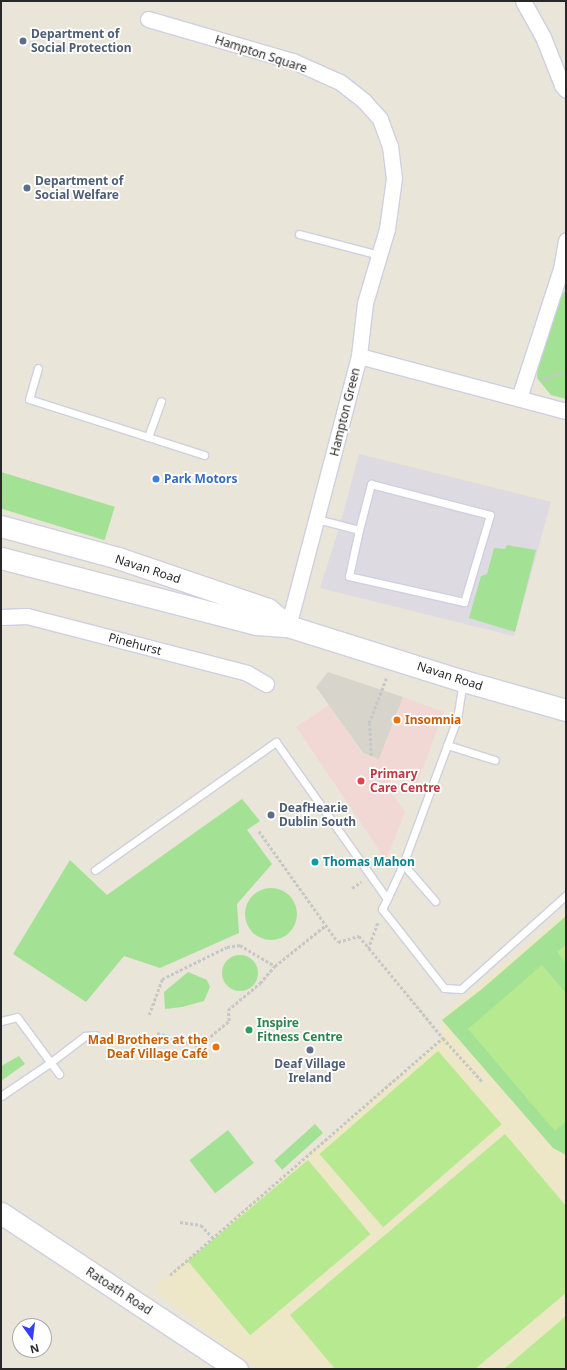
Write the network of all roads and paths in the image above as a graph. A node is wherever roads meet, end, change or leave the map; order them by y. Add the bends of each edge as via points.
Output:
1 (523, 1) edge
2 (148, 19) dead end
3 (566, 90) edge
4 (300, 234) dead end
5 (566, 240) edge
6 (379, 255) junction
7 (564, 270) edge
8 (359, 356) junction
9 (38, 368) dead end
10 (519, 398) junction
11 (161, 401) dead end
12 (566, 411) edge
13 (148, 437) junction
14 (204, 455) dead end
15 (316, 519) junction
16 (1, 526) edge
17 (359, 530) junction
18 (1, 558) edge
19 (1, 617) edge
20 (288, 626) junction
21 (393, 658) junction
22 (464, 681) junction
23 (266, 684) dead end
24 (566, 710) edge
25 (447, 744) junction
26 (371, 756) dead end
27 (494, 760) dead end
28 (259, 831) dead end
29 (402, 864) junction
30 (95, 870) dead end
31 (566, 895) edge
32 (387, 899) junction
33 (435, 900) dead end
34 (382, 909) junction
35 (326, 925) junction
36 (369, 948) junction
37 (275, 966) junction
38 (148, 1015) dead end
39 (1, 1021) edge
40 (158, 1032) dead end
41 (95, 1036) dead end
42 (442, 1038) junction
43 (51, 1062) junction
44 (59, 1074) dead end
45 (482, 1081) dead end
46 (1, 1096) edge
47 (1, 1213) edge
48 (180, 1222) dead end
49 (213, 1238) junction
50 (170, 1275) dead end
51 (237, 1369) edge

1 - 3 street via 543,37
2 - 6 street, Hampton Square via 293,62 340,82 364,101 383,126 390,146 394,178 387,229
4 - 6 lane
5 - 7 street
6 - 8 street, Hampton Square via 365,303
7 - 10 street
8 - 10 street, Hampton Green
8 - 15 street, Hampton Green
9 - 13 lane via 29,399
10 - 12 street, Hampton Green
11 - 13 lane
13 - 14 lane
15 - 17 lane
15 - 20 street, Hampton Green
16 - 20 main road, Navan Road via 118,558 268,609
17 - 17 lane via 371,484 490,515 464,602 349,576
18 - 20 main road, Navan Road via 257,624
19 - 23 street, Pinehurst via 27,616 247,674
20 - 21 main road, Navan Road
21 - 22 main road, Navan Road
21 - 26 path via 369,724
22 - 24 main road, Navan Road
22 - 25 lane via 456,719
25 - 27 lane
25 - 29 lane
28 - 35 path
29 - 32 lane
29 - 33 lane
30 - 32 lane via 276,742
31 - 34 lane via 461,989 444,988
32 - 34 lane
34 - 36 path
35 - 36 path via 338,942 359,936
35 - 37 path
36 - 42 path
37 - 38 path via 240,945 227,947 162,979
37 - 40 path via 260,983 228,1010 228,1021 199,1046
39 - 43 lane via 17,1017
41 - 43 lane via 85,1036
42 - 45 path
42 - 49 path
43 - 44 lane
43 - 46 lane
47 - 51 main road, Ratoath Road
48 - 49 path via 201,1225
49 - 50 path

